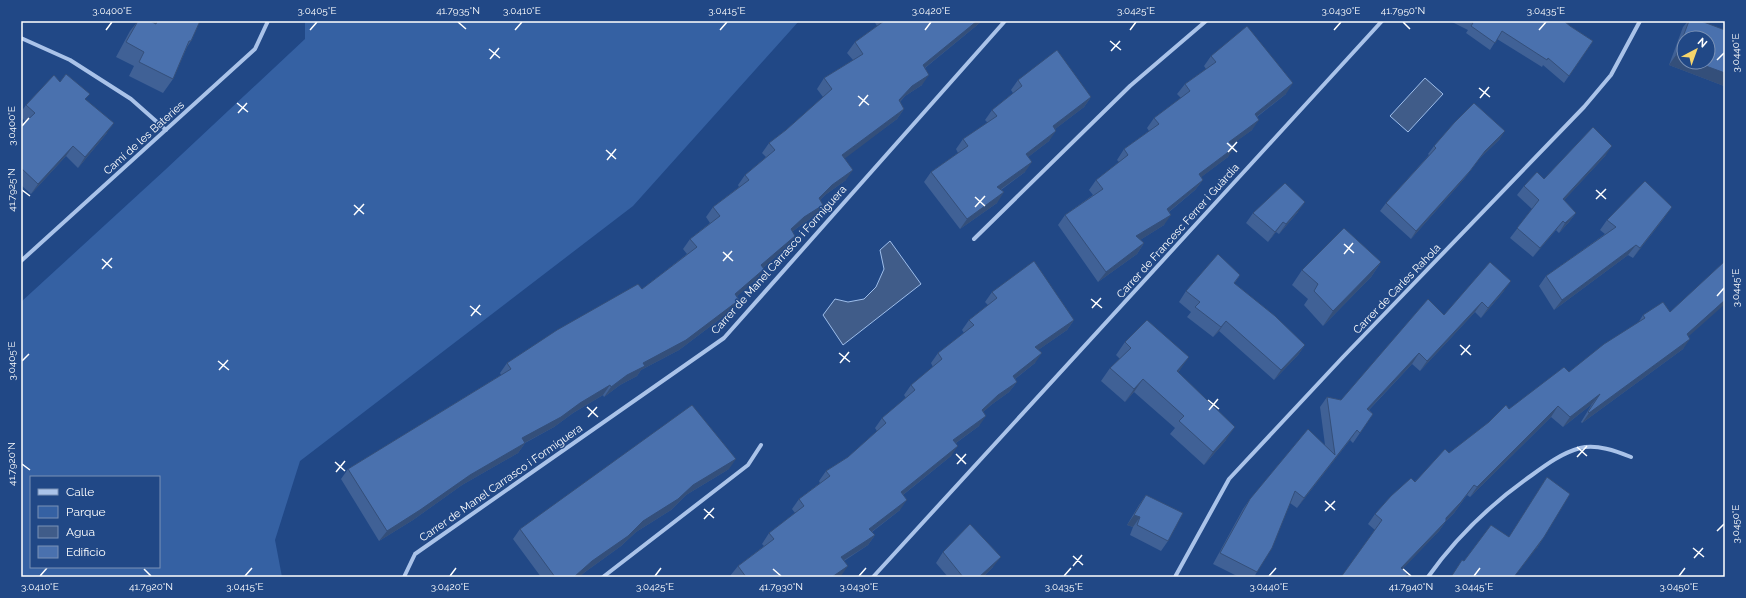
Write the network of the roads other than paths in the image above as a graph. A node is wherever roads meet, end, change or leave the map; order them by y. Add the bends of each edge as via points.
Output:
1 (268, 21) edge
2 (1004, 21) edge
3 (1206, 21) edge
4 (1382, 21) edge
5 (1640, 21) edge
6 (21, 38) edge
7 (166, 130) junction
8 (974, 239) dead end
9 (21, 261) edge
10 (761, 444) dead end
11 (1631, 457) dead end
12 (404, 577) edge
13 (603, 577) edge
14 (873, 577) edge
15 (1175, 577) edge
16 (1428, 577) edge

1 - 7 street, Camí de les Bateries via 255,49
2 - 12 street, Carrer de Manel Carrasco i Formiguera via 724,338 415,554
3 - 8 street via 1130,86
4 - 14 street, Carrer de Francesc Ferrer i Guàrdia
5 - 15 street, Carrer de Carles Rahola via 1611,75 1584,107 1229,478
6 - 7 street via 70,60 131,99
7 - 9 street, Camí de les Bateries
10 - 13 street via 748,466
11 - 16 street via 1601,448 1582,448 1563,454 1507,492 1477,518

